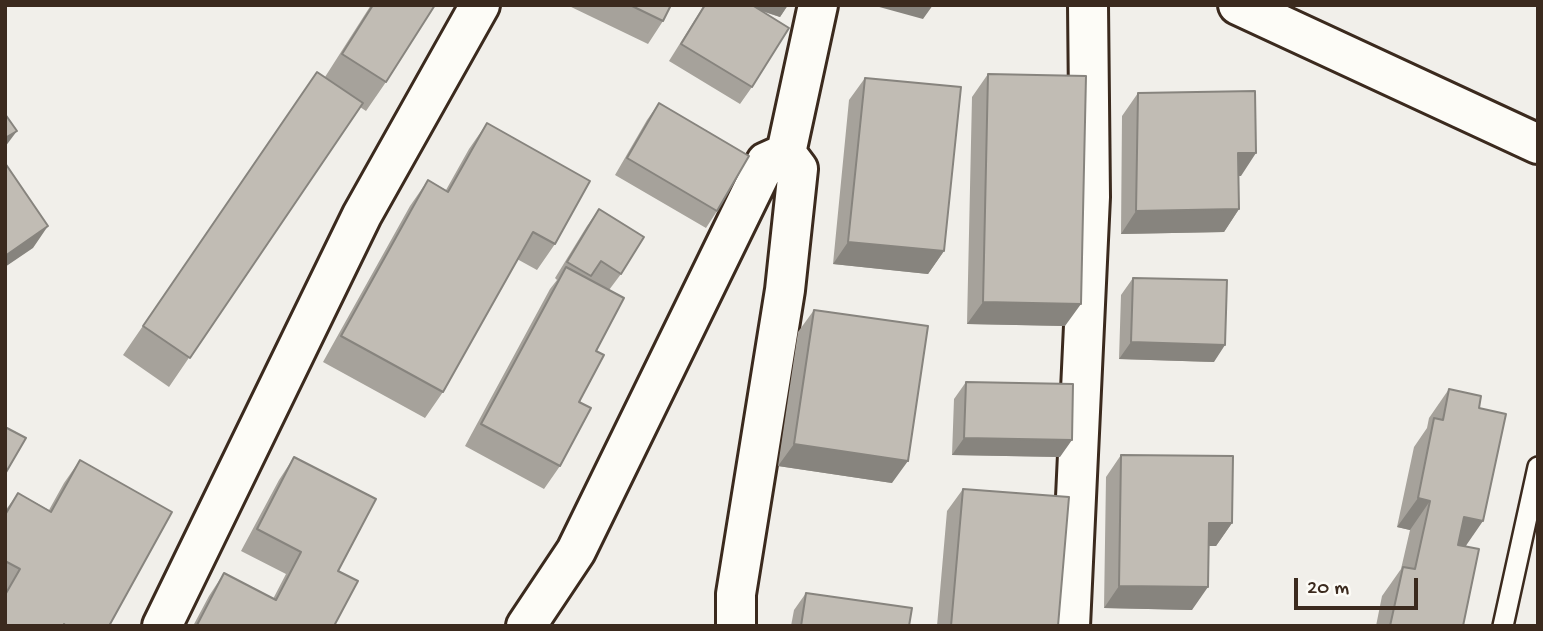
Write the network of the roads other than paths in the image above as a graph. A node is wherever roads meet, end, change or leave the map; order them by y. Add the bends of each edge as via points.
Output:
1 (480, 5) edge
2 (818, 5) edge
3 (1088, 5) edge
4 (1238, 5) edge
5 (1538, 144) edge
6 (786, 153) junction
7 (1538, 467) edge
8 (162, 626) edge
9 (526, 626) edge
10 (736, 626) edge
11 (1070, 626) edge
12 (1503, 626) edge

1 - 8 street via 362,215
2 - 6 street
3 - 11 street via 1090,197
4 - 5 street
6 - 9 street via 766,162 576,551
6 - 10 street via 798,169 785,290 736,594
7 - 12 lane

